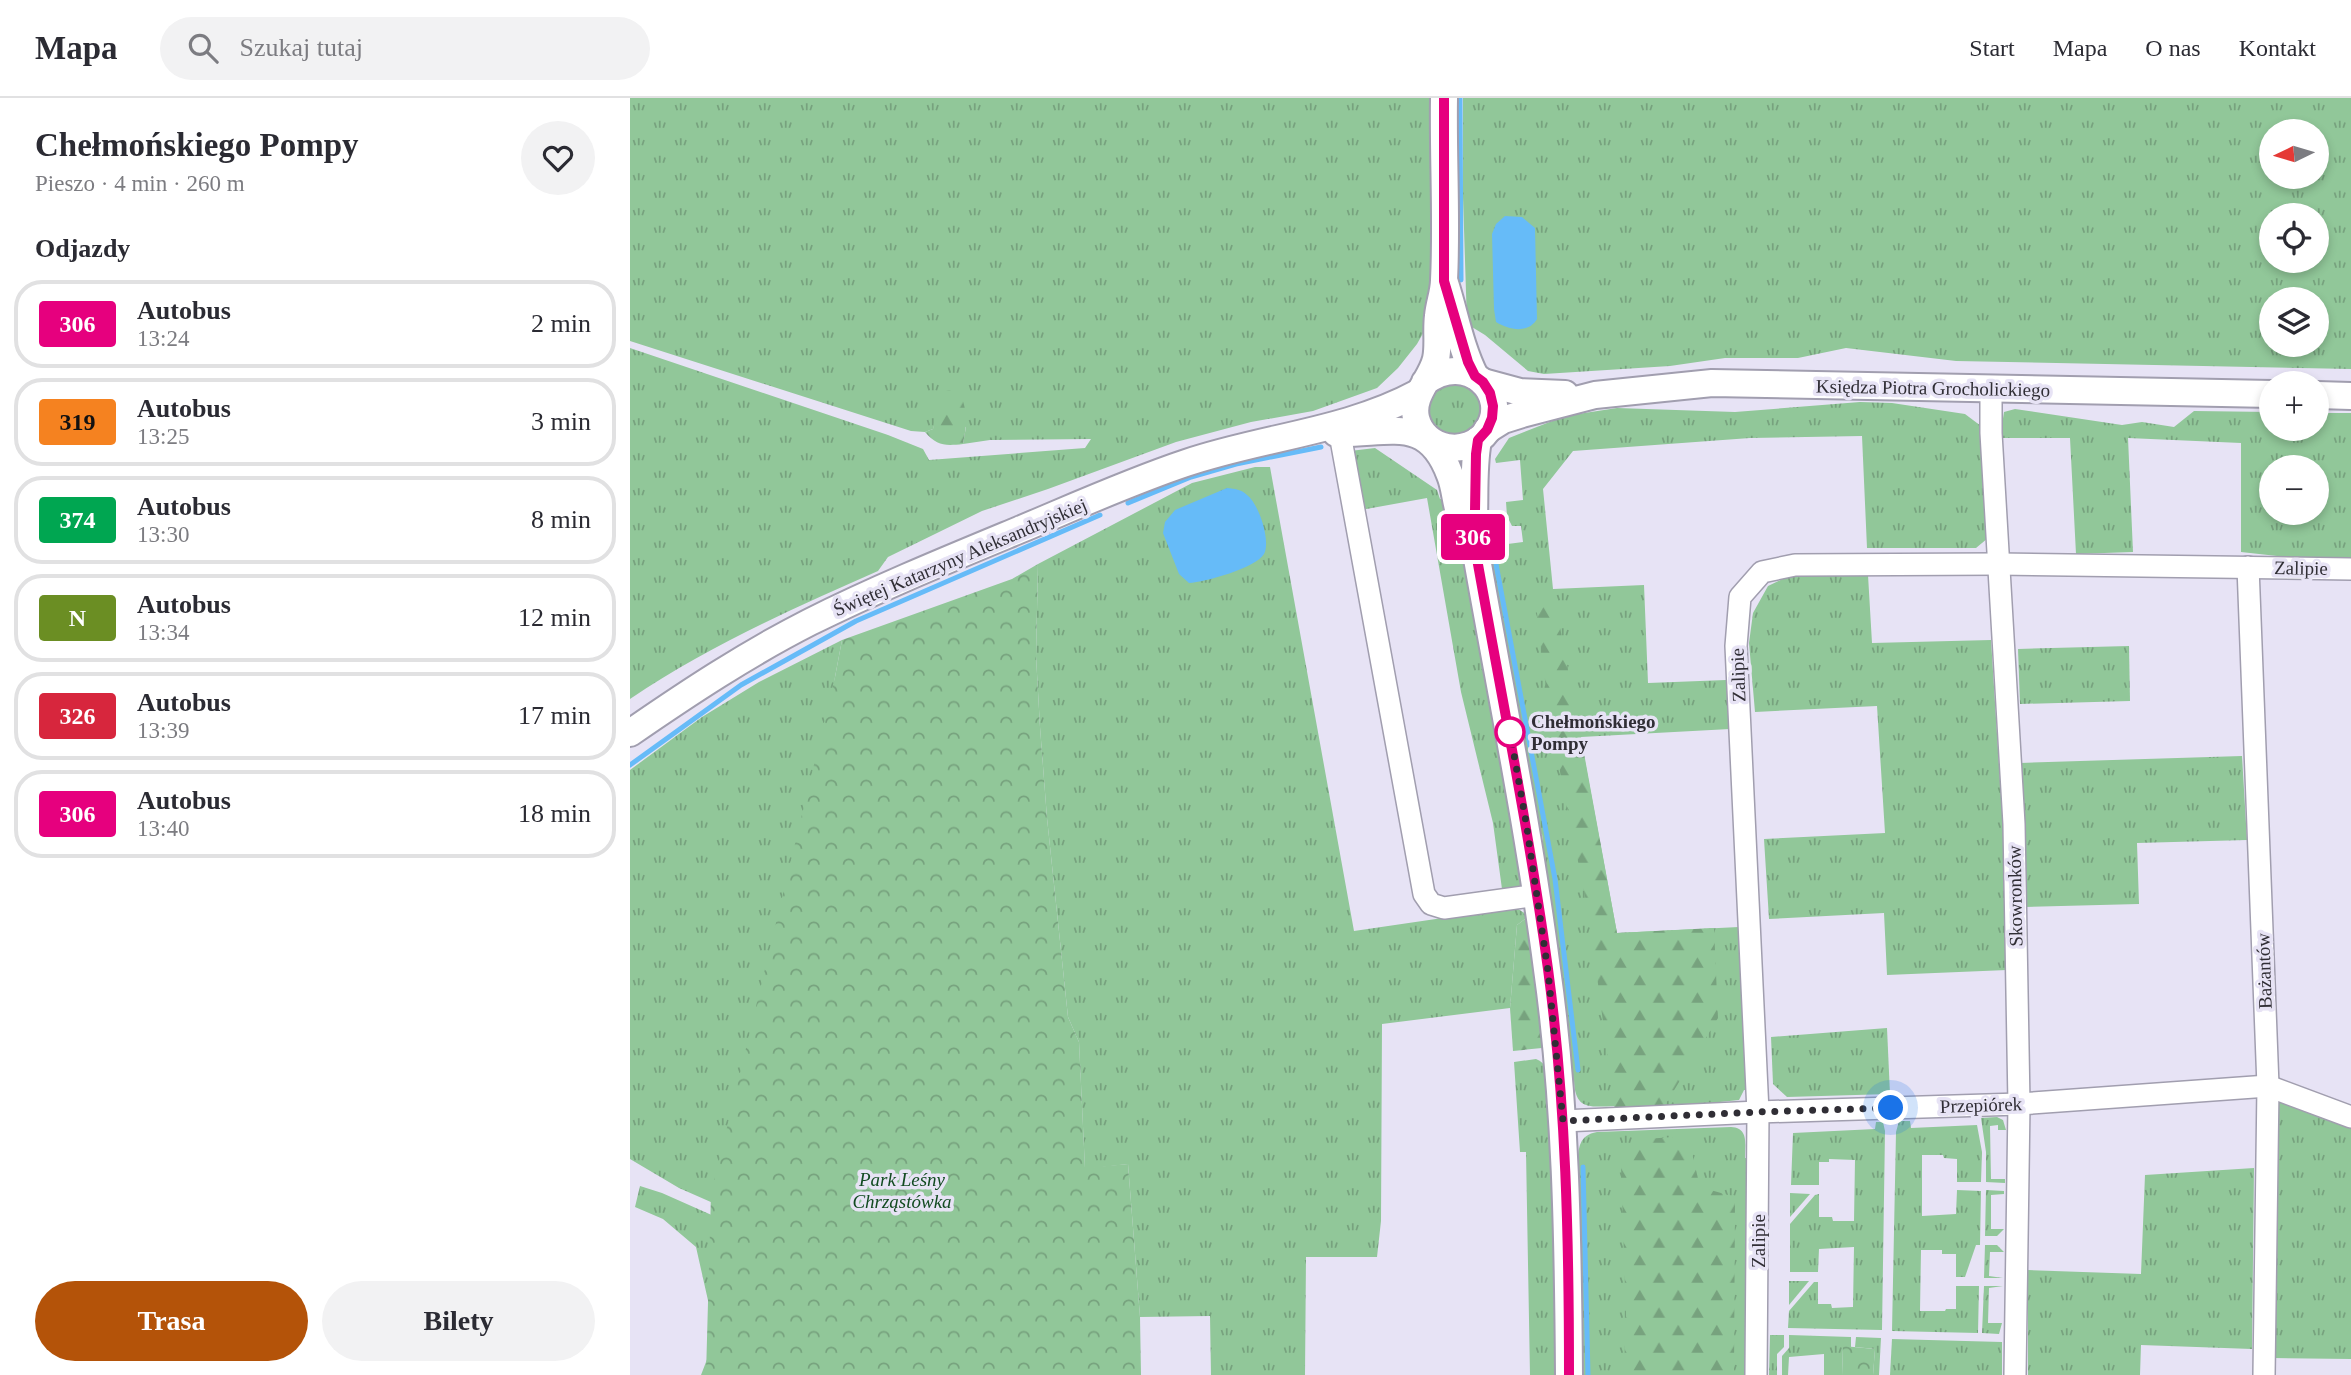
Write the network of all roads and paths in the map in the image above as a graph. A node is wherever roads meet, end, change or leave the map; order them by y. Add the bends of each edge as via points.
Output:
1 (1444, 98) edge
2 (1444, 281) junction
3 (1479, 379) junction
4 (1422, 388) junction
5 (1991, 389) junction
6 (2259, 394) edge
7 (1595, 395) junction
8 (2329, 395) edge
9 (2351, 396) edge
10 (1313, 432) junction
11 (1340, 434) junction
12 (1483, 435) junction
13 (1430, 440) junction
14 (1473, 536) junction
15 (1998, 564) junction
16 (2248, 568) junction
17 (2351, 569) edge
18 (630, 733) edge
19 (1536, 895) junction
20 (2268, 1086) junction
21 (2019, 1104) junction
22 (1758, 1112) junction
23 (2351, 1116) edge
24 (1563, 1121) junction
25 (1569, 1375) edge
26 (1756, 1375) edge
27 (2015, 1375) edge
28 (2264, 1375) edge

1 - 2 street
2 - 3 street via 1461,341
2 - 4 street via 1436,358
3 - 4 street via 1461,370 1448,370 1436,374
3 - 7 street, Księdza Piotra Grocholickiego via 1520,392
3 - 12 street via 1493,406
4 - 10 street, Świętej Katarzyny Aleksandryjskiej via 1400,403
4 - 13 street via 1416,419
5 - 6 street, Księdza Piotra Grocholickiego
5 - 7 street, Księdza Piotra Grocholickiego via 1713,383
5 - 15 street, Skowronków
7 - 12 street, Księdza Piotra Grocholickiego via 1522,414
8 - 9 street
10 - 11 street, Świętej Katarzyny Aleksandryjskiej
10 - 18 street, Świętej Katarzyny Aleksandryjskiej via 1186,463 904,579 810,622 736,663
11 - 13 street, Świętej Katarzyny Aleksandryjskiej via 1404,432
11 - 19 street via 1424,894 1431,904 1444,908
12 - 13 street via 1454,448
12 - 14 street via 1476,454
13 - 14 street via 1443,458 1460,512
14 - 19 street
15 - 16 street, Zalipie
15 - 21 street, Skowronków via 2014,824
15 - 22 street, Zalipie via 1795,565 1762,572 1740,597 1736,646
16 - 17 street, Zalipie
16 - 20 street, Bażantów
19 - 24 street
20 - 21 street, Przepiórek
20 - 23 street, Przepiórek
20 - 28 street, Bażantów
21 - 22 street, Przepiórek
21 - 27 street, Skowronków
22 - 24 street, Przepiórek
22 - 26 street, Zalipie
24 - 25 street

